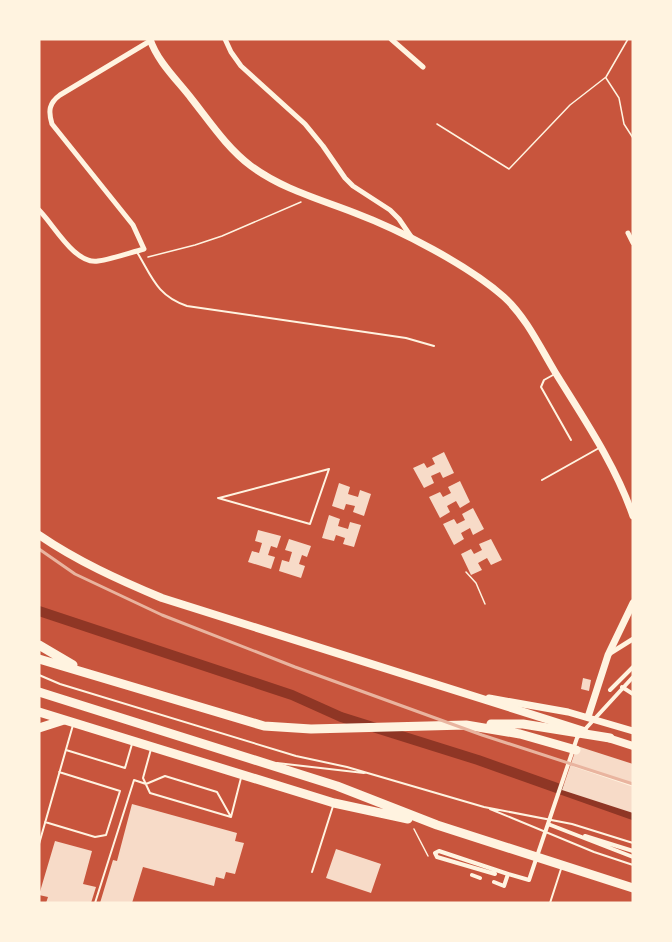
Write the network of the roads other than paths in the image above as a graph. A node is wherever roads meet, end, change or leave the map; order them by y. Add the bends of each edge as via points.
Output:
1 (225, 39) edge
2 (391, 39) edge
3 (150, 40) edge
4 (423, 67) dead end
5 (39, 210) edge
6 (628, 233) dead end
7 (413, 240) junction
8 (633, 243) edge
9 (137, 251) junction
10 (434, 346) dead end
11 (556, 373) junction
12 (571, 440) dead end
13 (601, 446) junction
14 (329, 469) joint
15 (542, 480) dead end
16 (633, 516) edge
17 (39, 535) edge
18 (633, 603) edge
19 (633, 639) edge
20 (39, 645) edge
21 (608, 654) junction
22 (39, 659) edge
23 (633, 668) edge
24 (88, 674) junction
25 (39, 675) edge
26 (633, 677) edge
27 (622, 687) junction
28 (610, 690) dead end
29 (39, 692) edge
30 (461, 693) junction
31 (633, 694) edge
32 (47, 715) edge
33 (588, 717) junction
34 (74, 723) junction
35 (466, 725) junction
36 (39, 728) edge
37 (633, 731) edge
38 (610, 738) junction
39 (133, 741) junction
40 (633, 746) edge
41 (152, 747) junction
42 (66, 750) junction
43 (576, 750) dead end
44 (253, 760) junction
45 (59, 772) junction
46 (242, 775) junction
47 (376, 775) junction
48 (146, 784) junction
49 (334, 803) junction
50 (484, 807) junction
51 (231, 817) junction
52 (45, 822) junction
53 (548, 824) junction
54 (437, 825) junction
55 (585, 836) dead end
56 (633, 843) edge
57 (39, 844) edge
58 (633, 851) edge
59 (633, 857) edge
60 (562, 865) junction
61 (633, 865) edge
62 (312, 872) dead end
63 (495, 874) dead end
64 (508, 874) junction
65 (472, 875) dead end
66 (480, 878) dead end
67 (494, 882) dead end
68 (633, 888) edge
69 (95, 903) edge
70 (550, 903) edge

1 - 7 street via 241,66 304,124 345,178 390,210
2 - 4 street
3 - 7 street via 158,56 237,154 276,182
3 - 9 street via 60,94 49,111 52,124 133,225 144,249
5 - 9 street via 86,261
6 - 8 street
7 - 11 street via 506,299
9 - 10 lane via 163,294 187,306 406,338
11 - 12 lane via 544,380 541,387
11 - 13 street
13 - 15 lane
13 - 16 street
14 - 14 lane via 310,524 218,498 241,493
17 - 30 main road via 111,576 162,598
18 - 21 street
19 - 21 street
20 - 24 highway
21 - 33 street
22 - 24 highway
23 - 28 street
24 - 35 highway via 264,726 311,729
25 - 47 lane via 296,756
26 - 27 street
27 - 31 street
27 - 53 street via 577,738
29 - 44 highway
30 - 33 street
30 - 38 main road
32 - 34 highway
32 - 36 highway
33 - 37 street
34 - 39 highway
34 - 42 lane
35 - 38 highway via 524,724
35 - 43 highway via 520,734
38 - 40 main road
39 - 41 highway
39 - 42 lane via 125,768
41 - 46 highway
41 - 48 lane via 143,778
42 - 45 lane
44 - 47 lane
44 - 54 highway via 337,786
45 - 52 lane
45 - 52 lane via 120,791 106,835 95,837
46 - 49 highway
46 - 51 lane
47 - 50 lane
48 - 51 lane via 150,793
48 - 51 lane via 165,776 216,792
48 - 69 lane via 134,780
49 - 54 highway
49 - 62 lane
50 - 56 lane via 572,824
50 - 61 lane
52 - 57 lane
53 - 59 street
53 - 64 street via 529,880
54 - 60 highway
55 - 58 street
60 - 68 highway
60 - 70 lane
63 - 64 street via 437,857 435,853 439,851
64 - 67 street via 504,886
65 - 66 street

